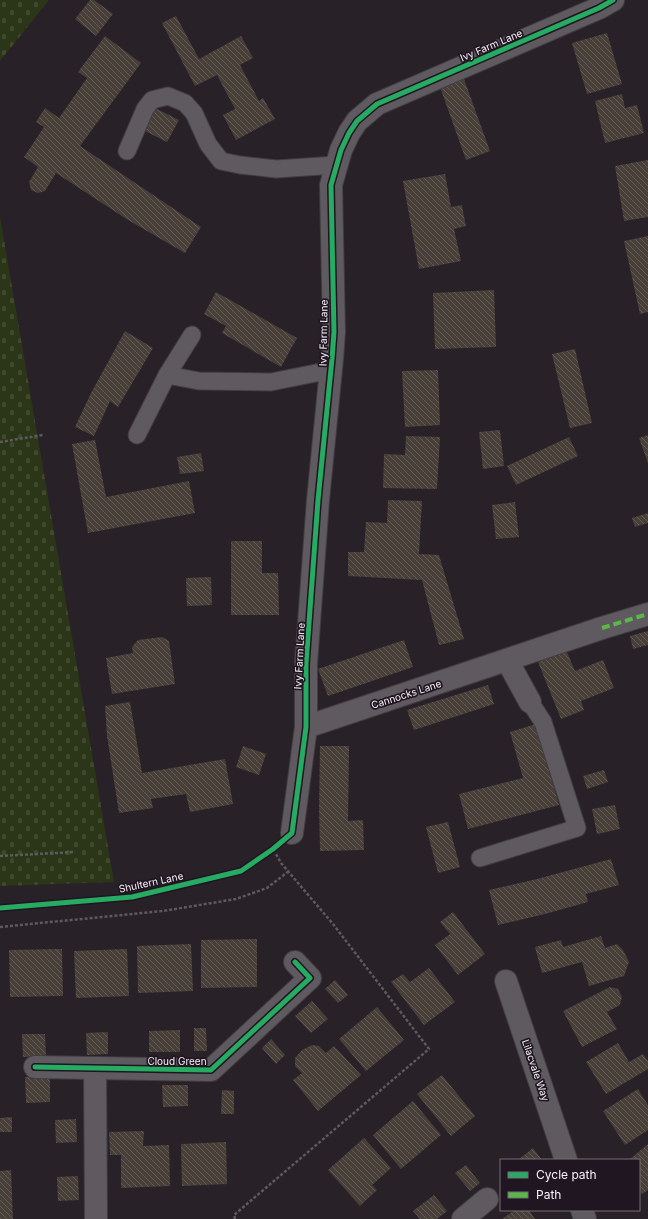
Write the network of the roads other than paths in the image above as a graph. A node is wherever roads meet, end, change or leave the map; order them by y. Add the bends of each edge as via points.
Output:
1 (613, 0) edge
2 (127, 151) dead end
3 (336, 165) junction
4 (192, 335) dead end
5 (331, 370) junction
6 (167, 375) junction
7 (137, 435) dead end
8 (648, 614) edge
9 (507, 660) junction
10 (530, 702) joint
11 (306, 728) junction
12 (292, 833) road end
13 (480, 858) dead end
14 (294, 962) dead end
15 (506, 981) dead end
16 (35, 1067) dead end
17 (95, 1069) junction
18 (566, 1159) edge
19 (487, 1199) dead end
20 (96, 1219) edge
21 (463, 1219) edge

1 - 3 street, Ivy Farm Lane via 377,104 357,121
2 - 3 lane via 145,109 152,100 168,96 185,103 194,113 208,144 221,161 276,169
3 - 5 street, Ivy Farm Lane via 331,185 334,332
4 - 6 lane
5 - 6 lane via 271,382 199,381
5 - 11 street, Ivy Farm Lane via 306,664
6 - 7 lane
8 - 9 street, Cannocks Lane
9 - 10 street
9 - 11 street, Cannocks Lane
10 - 13 lane via 543,722 576,828
11 - 12 street, Ivy Farm Lane
14 - 17 street, Cloud Green via 310,978 211,1070
15 - 18 street, Lilacvale Way
16 - 17 street, Cloud Green
17 - 20 street
19 - 21 street

